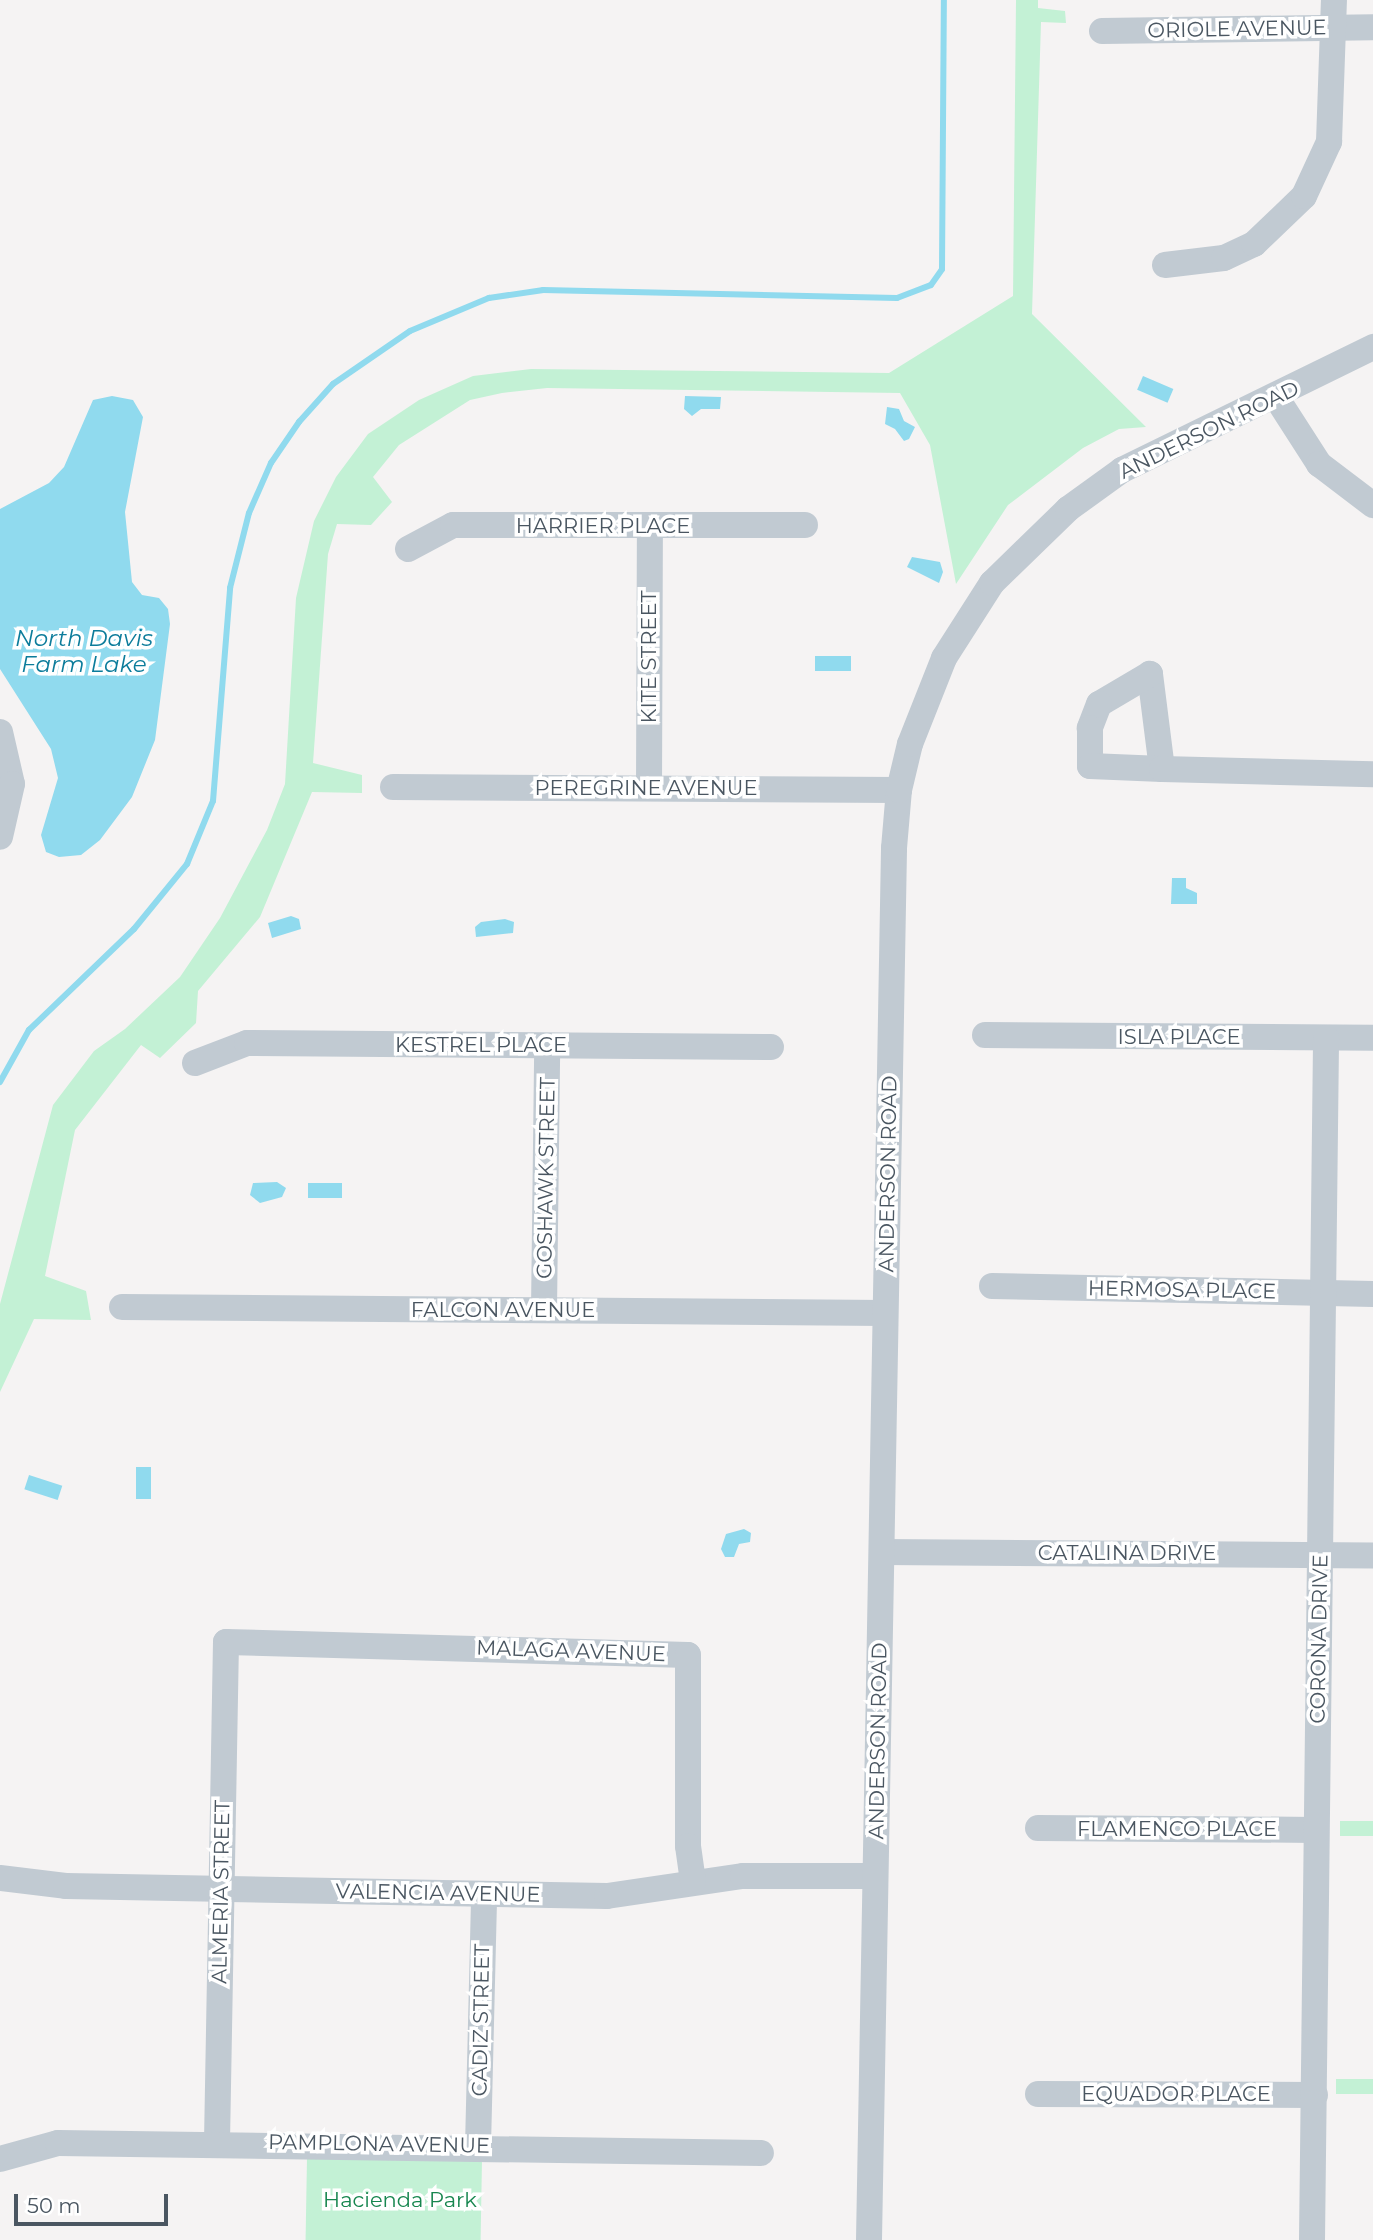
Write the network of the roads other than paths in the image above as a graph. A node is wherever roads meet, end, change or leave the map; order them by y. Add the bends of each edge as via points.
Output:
1 (1334, 0) edge
2 (1373, 27) edge
3 (1333, 28) junction
4 (1102, 31) dead end
5 (1166, 265) dead end
6 (1373, 347) edge
7 (1276, 397) junction
8 (1373, 505) edge
9 (805, 525) dead end
10 (650, 527) junction
11 (408, 550) dead end
12 (0, 732) edge
13 (1162, 769) dead end
14 (1373, 774) edge
15 (393, 787) dead end
16 (649, 788) junction
17 (899, 790) junction
18 (0, 837) edge
19 (985, 1035) dead end
20 (1326, 1038) junction
21 (1373, 1038) edge
22 (547, 1046) junction
23 (771, 1047) dead end
24 (195, 1063) dead end
25 (992, 1286) dead end
26 (1321, 1293) junction
27 (1373, 1294) edge
28 (122, 1307) dead end
29 (544, 1310) junction
30 (885, 1313) junction
31 (882, 1552) junction
32 (1320, 1555) junction
33 (1373, 1555) edge
34 (226, 1642) joint
35 (1038, 1828) dead end
36 (1316, 1830) junction
37 (875, 1876) junction
38 (0, 1878) edge
39 (693, 1882) junction
40 (221, 1889) junction
41 (484, 1894) junction
42 (1038, 2094) dead end
43 (1315, 2095) junction
44 (217, 2142) junction
45 (478, 2146) junction
46 (761, 2153) dead end
47 (0, 2159) edge
48 (869, 2240) edge
49 (1312, 2240) edge

1 - 3 street
2 - 3 street, ORIOLE AVENUE
3 - 4 street, ORIOLE AVENUE
3 - 5 street via 1329,142 1304,196 1254,244 1224,258
6 - 7 street, ANDERSON ROAD
7 - 8 street via 1318,464
7 - 17 street, ANDERSON ROAD via 1122,470 1028,543 992,583 944,658 923,705
9 - 10 street, HARRIER PLACE
10 - 11 street, HARRIER PLACE via 453,525
10 - 16 street, KITE STREET
12 - 18 street via 12,784
13 - 14 street
15 - 16 street, PEREGRINE AVENUE
16 - 17 street, PEREGRINE AVENUE
17 - 30 street, ANDERSON ROAD
19 - 20 street, ISLA PLACE
20 - 21 street, ISLA PLACE
20 - 26 street, CORONA DRIVE
22 - 23 street, KESTREL PLACE
22 - 24 street, KESTREL PLACE via 247,1044
22 - 29 street, GOSHAWK STREET
25 - 26 street, HERMOSA PLACE
26 - 27 street, HERMOSA PLACE
26 - 32 street, CORONA DRIVE
28 - 29 street, FALCON AVENUE
29 - 30 street, FALCON AVENUE
30 - 31 street, ANDERSON ROAD
31 - 32 street, CATALINA DRIVE
31 - 37 street, ANDERSON ROAD
32 - 33 street, CATALINA DRIVE
32 - 36 street, CORONA DRIVE
34 - 39 street, MALAGA AVENUE via 688,1655 688,1846
34 - 40 street, ALMERIA STREET
35 - 36 street, FLAMENCO PLACE
36 - 43 street, CORONA DRIVE
37 - 39 street, VALENCIA AVENUE via 743,1876
37 - 48 street, ANDERSON ROAD
38 - 40 street, VALENCIA AVENUE via 66,1886
39 - 41 street, VALENCIA AVENUE via 633,1895
40 - 41 street, VALENCIA AVENUE
40 - 44 street, ALMERIA STREET
41 - 45 street, CADIZ STREET
42 - 43 street, EQUADOR PLACE
43 - 49 street, CORONA DRIVE
44 - 45 street, PAMPLONA AVENUE
44 - 47 street, PAMPLONA AVENUE via 58,2143
45 - 46 street, PAMPLONA AVENUE

